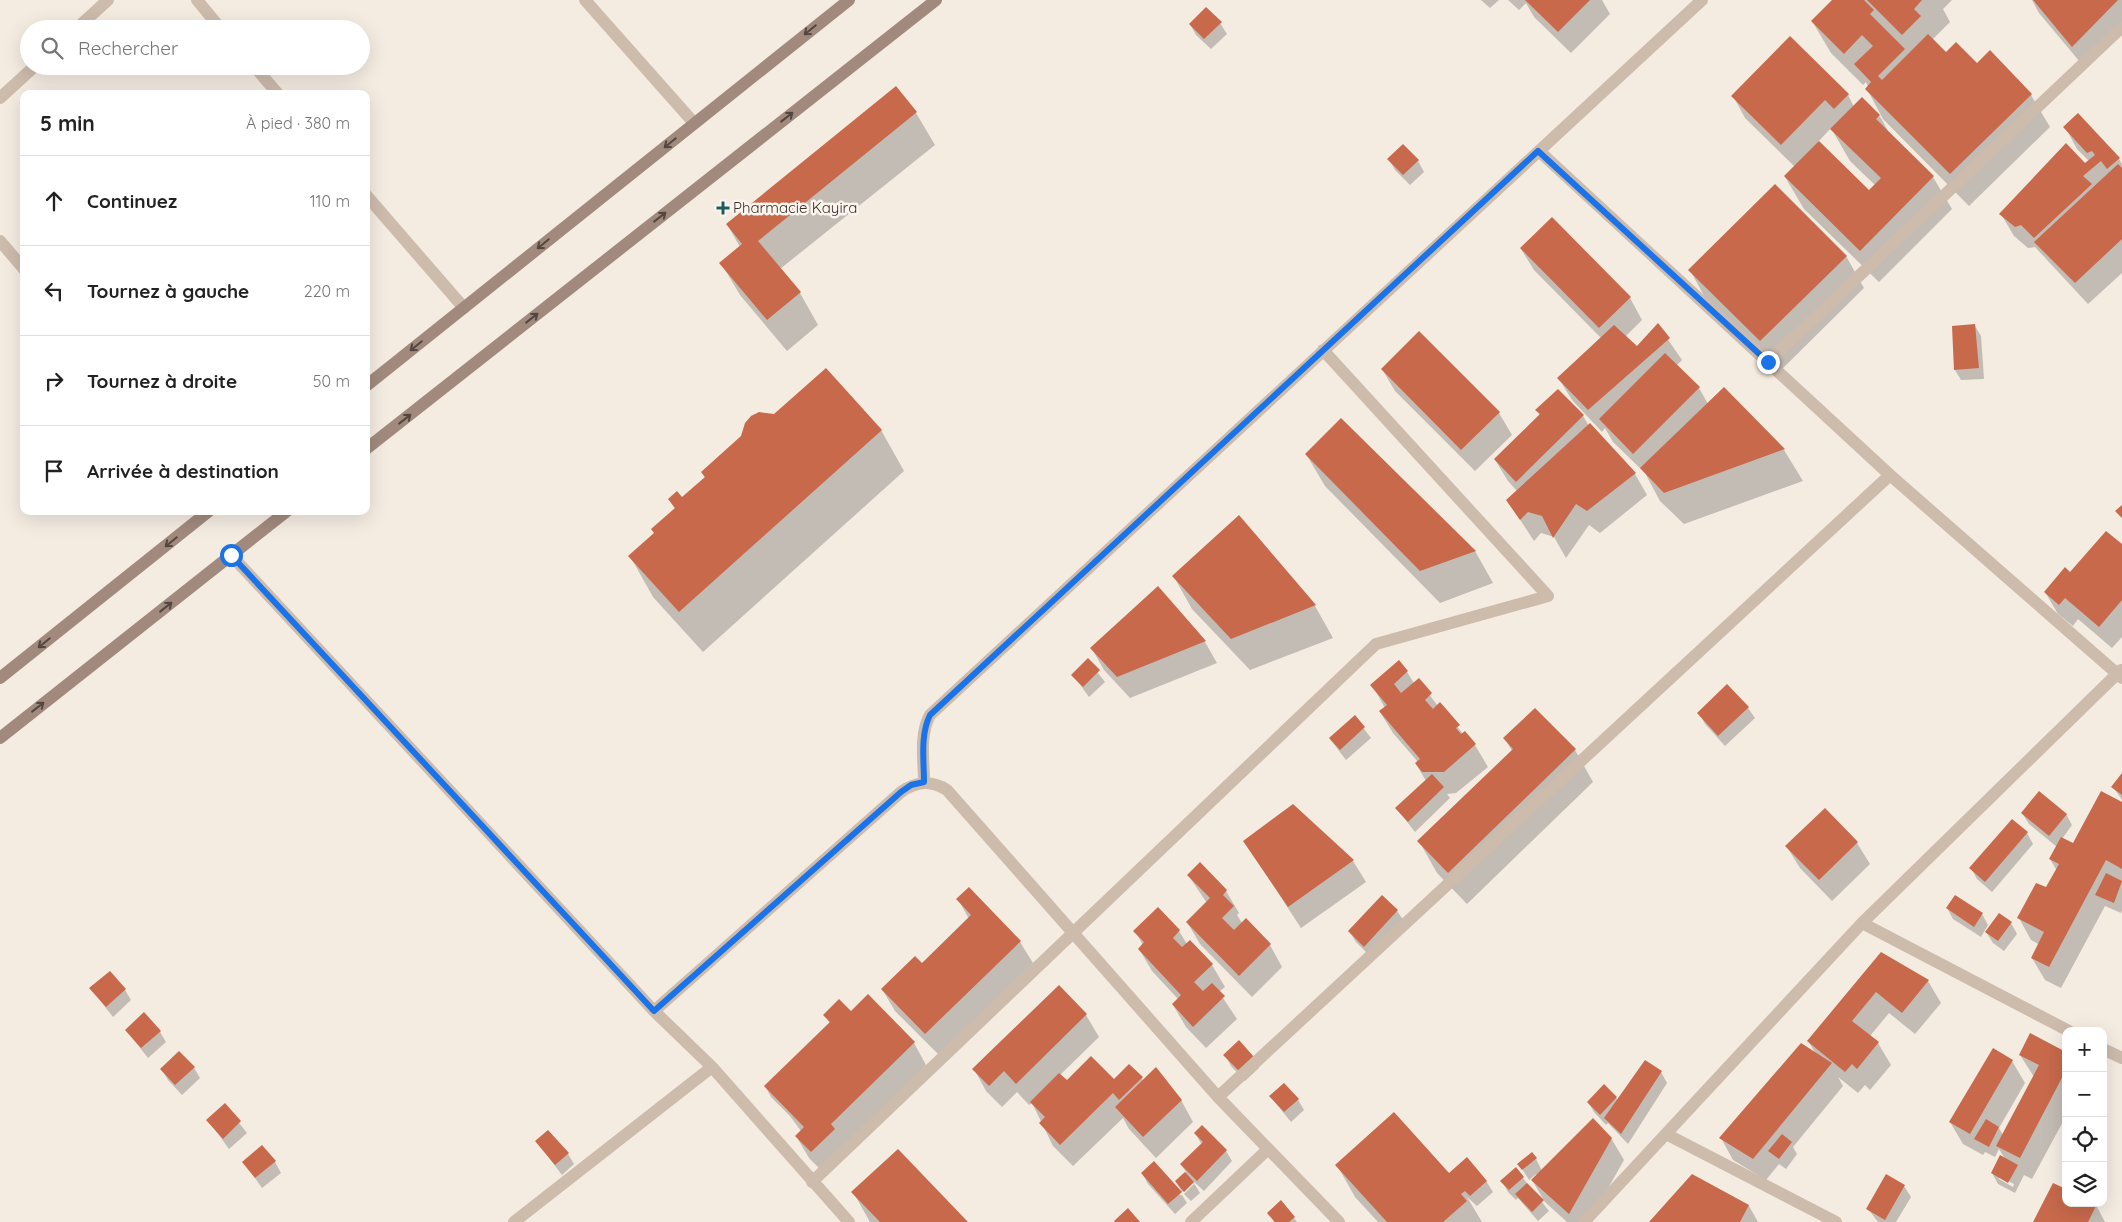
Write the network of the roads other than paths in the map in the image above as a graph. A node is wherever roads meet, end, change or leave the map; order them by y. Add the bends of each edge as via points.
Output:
1 (108, 0) edge
2 (196, 0) edge
3 (585, 0) edge
4 (849, 0) edge
5 (936, 0) edge
6 (1702, 0) edge
7 (86, 20) edge
8 (214, 20) edge
9 (2122, 27) edge
10 (25, 75) edge
11 (262, 75) edge
12 (275, 90) edge
13 (0, 98) edge
14 (694, 123) junction
15 (1538, 151) junction
16 (370, 200) edge
17 (0, 241) edge
18 (20, 264) edge
19 (464, 308) junction
20 (1323, 350) junction
21 (1768, 362) junction
22 (370, 383) edge
23 (370, 446) edge
24 (1890, 475) junction
25 (204, 515) edge
26 (282, 515) edge
27 (231, 555) junction
28 (2120, 674) edge
29 (0, 678) edge
30 (0, 738) edge
31 (924, 782) junction
32 (1862, 924) junction
33 (1073, 933) junction
34 (654, 1011) junction
35 (2062, 1027) edge
36 (2107, 1051) edge
37 (2122, 1058) edge
38 (712, 1068) junction
39 (1218, 1097) junction
40 (1666, 1134) junction
41 (1268, 1148) junction
42 (812, 1182) junction
43 (514, 1222) edge
44 (849, 1222) edge
45 (1190, 1222) edge
46 (1339, 1222) edge
47 (1584, 1222) edge
48 (1836, 1222) edge

1 - 7 street
2 - 8 street
3 - 14 street
4 -> 14 street
23 -> 5 street
6 - 15 street
9 - 21 street
10 - 13 street
11 - 12 street
14 -> 19 street
15 - 20 street
15 - 21 street
16 - 19 street
17 - 18 street
19 -> 22 street
20 - 31 street via 930,715 924,740
20 - 33 street via 1548,596 1376,644
21 - 24 street
24 - 28 street
24 - 39 street
25 -> 29 street
26 - 27 street
30 -> 27 street
27 - 34 street
28 - 32 street
31 - 33 street via 937,783 948,790
31 - 34 street via 901,792
32 - 35 street
32 - 40 street
33 - 39 street
33 - 42 street
34 - 38 street
36 - 37 street
38 - 42 street
38 - 43 street
39 - 41 street
40 - 47 street
40 - 48 street
41 - 45 street
41 - 46 street
42 - 44 street

